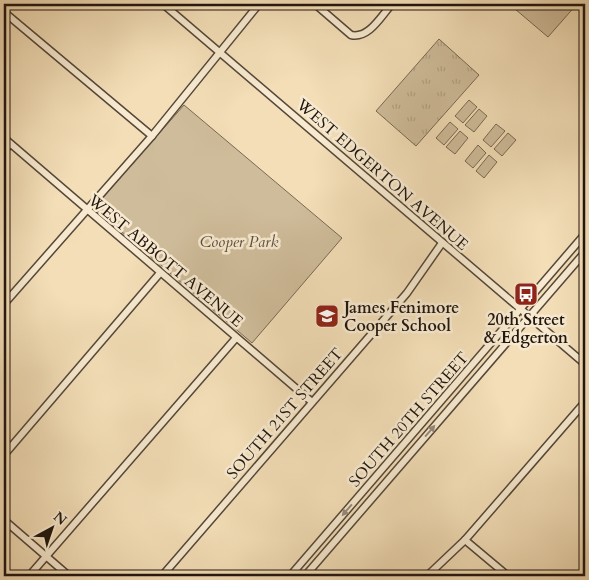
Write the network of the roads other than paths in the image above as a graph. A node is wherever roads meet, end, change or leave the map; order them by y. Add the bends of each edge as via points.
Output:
1 (162, 4) edge
2 (260, 4) edge
3 (315, 4) edge
4 (392, 4) edge
5 (4, 12) edge
6 (219, 52) junction
7 (152, 136) junction
8 (4, 138) edge
9 (10, 144) junction
10 (4, 151) edge
11 (86, 210) junction
12 (585, 234) edge
13 (442, 243) junction
14 (585, 252) edge
15 (160, 273) junction
16 (4, 304) edge
17 (520, 309) junction
18 (529, 317) junction
19 (236, 338) junction
20 (585, 364) edge
21 (312, 402) junction
22 (585, 402) edge
23 (4, 455) edge
24 (4, 520) edge
25 (465, 540) junction
26 (46, 557) junction
27 (29, 576) edge
28 (69, 576) edge
29 (162, 576) edge
30 (290, 576) edge
31 (305, 576) edge
32 (427, 576) edge
33 (508, 576) edge

1 - 6 street, WEST EDGERTON AVENUE
2 - 6 street
3 - 4 street via 351,35 358,37 365,34
5 - 7 street
6 - 7 street
6 - 13 street, WEST EDGERTON AVENUE
7 - 11 street
8 - 9 street, WEST ABBOTT AVENUE
9 - 10 street
9 - 11 street, WEST ABBOTT AVENUE
11 - 15 street, WEST ABBOTT AVENUE
11 - 16 street
12 - 17 street, SOUTH 20TH STREET
13 - 17 street, WEST EDGERTON AVENUE
13 - 21 street, SOUTH 21ST STREET via 407,293
14 - 18 street, SOUTH 20TH STREET
15 - 19 street, WEST ABBOTT AVENUE
15 - 23 street
17 - 18 street, WEST EDGERTON AVENUE
17 -> 30 street, SOUTH 20TH STREET
18 - 20 street, WEST EDGERTON AVENUE
31 -> 18 street, SOUTH 20TH STREET
19 - 21 street, WEST ABBOTT AVENUE
19 - 26 street
21 - 29 street, SOUTH 21ST STREET
22 - 25 street
24 - 26 street
25 - 32 street
25 - 33 street
26 - 27 street
26 - 28 street

